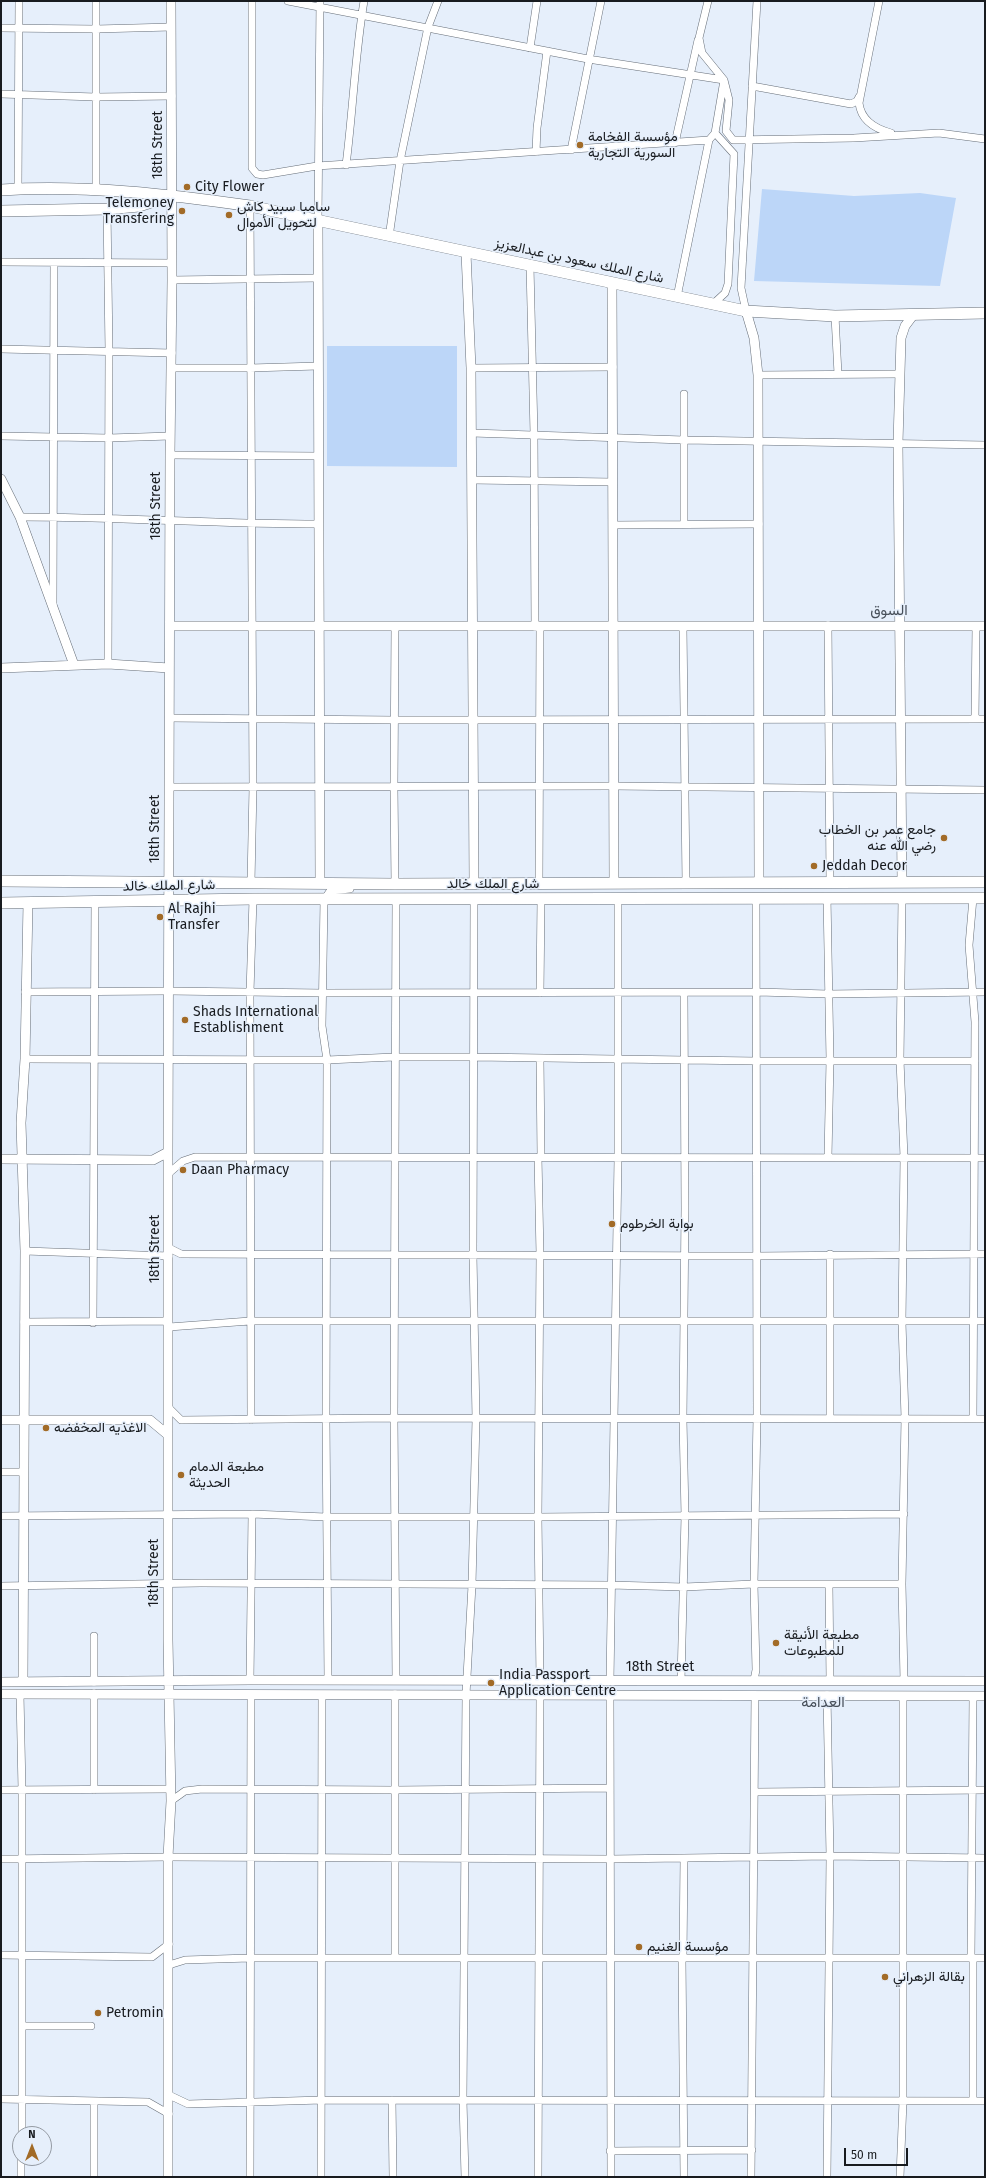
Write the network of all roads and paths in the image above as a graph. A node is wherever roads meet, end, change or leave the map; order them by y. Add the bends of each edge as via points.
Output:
1 (19, 1) edge
2 (96, 1) edge
3 (171, 1) edge
4 (252, 1) edge
5 (288, 1) edge
6 (364, 1) edge
7 (438, 1) edge
8 (537, 1) edge
9 (601, 1) edge
10 (708, 1) edge
11 (757, 1) edge
12 (879, 1) edge
13 (320, 4) edge
14 (362, 15) junction
15 (19, 27) junction
16 (171, 27) junction
17 (428, 27) junction
18 (1, 28) edge
19 (96, 29) junction
20 (699, 38) junction
21 (530, 48) junction
22 (547, 51) junction
23 (588, 59) junction
24 (689, 76) junction
25 (724, 80) junction
26 (752, 86) junction
27 (1, 94) edge
28 (18, 94) junction
29 (860, 95) junction
30 (172, 96) junction
31 (96, 97) junction
32 (715, 133) junction
33 (905, 135) junction
34 (985, 139) edge
35 (709, 140) junction
36 (748, 140) junction
37 (675, 143) junction
38 (571, 150) junction
39 (536, 152) junction
40 (400, 161) junction
41 (346, 165) junction
42 (317, 166) junction
43 (18, 189) junction
44 (1, 190) edge
45 (96, 190) junction
46 (171, 195) junction
47 (250, 206) junction
48 (107, 209) junction
49 (1, 211) edge
50 (318, 222) junction
51 (389, 237) junction
52 (466, 253) junction
53 (1, 262) edge
54 (54, 263) junction
55 (108, 263) junction
56 (172, 263) junction
57 (530, 266) junction
58 (318, 278) junction
59 (249, 279) junction
60 (172, 280) junction
61 (612, 284) junction
62 (677, 297) junction
63 (712, 305) junction
64 (746, 311) junction
65 (983, 311) edge
66 (914, 314) junction
67 (835, 316) junction
68 (1, 349) edge
69 (54, 349) junction
70 (110, 351) junction
71 (172, 353) junction
72 (318, 366) junction
73 (612, 367) junction
74 (172, 368) junction
75 (250, 368) junction
76 (471, 368) junction
77 (533, 368) junction
78 (838, 374) junction
79 (899, 374) junction
80 (758, 375) junction
81 (684, 394) dead end
82 (472, 432) junction
83 (534, 434) junction
84 (1, 436) edge
85 (170, 436) junction
86 (612, 436) junction
87 (54, 438) junction
88 (109, 438) junction
89 (684, 440) junction
90 (759, 442) junction
91 (898, 443) junction
92 (985, 445) edge
93 (170, 455) junction
94 (251, 456) junction
95 (318, 456) junction
96 (1, 479) edge
97 (472, 480) junction
98 (534, 481) junction
99 (613, 482) junction
100 (20, 516) junction
101 (54, 517) junction
102 (109, 518) junction
103 (170, 522) junction
104 (251, 524) junction
105 (319, 524) junction
106 (684, 524) junction
107 (759, 524) junction
108 (613, 525) junction
109 (53, 609) junction
110 (828, 625) junction
111 (170, 626) junction
112 (252, 626) junction
113 (613, 626) junction
114 (683, 626) junction
115 (759, 626) junction
116 (900, 626) junction
117 (980, 626) edge
118 (319, 627) junction
119 (395, 627) junction
120 (473, 627) junction
121 (537, 627) junction
122 (108, 664) junction
123 (74, 665) junction
124 (1, 668) edge
125 (170, 668) junction
126 (170, 718) junction
127 (252, 719) junction
128 (685, 719) junction
129 (759, 719) junction
130 (830, 719) junction
131 (900, 719) junction
132 (975, 719) junction
133 (985, 719) edge
134 (320, 720) junction
135 (395, 720) junction
136 (473, 720) junction
137 (540, 720) junction
138 (613, 720) junction
139 (613, 786) junction
140 (169, 787) junction
141 (253, 787) junction
142 (320, 787) junction
143 (394, 787) junction
144 (474, 787) junction
145 (539, 787) junction
146 (685, 787) junction
147 (759, 787) junction
148 (829, 787) junction
149 (901, 789) junction
150 (985, 790) edge
151 (1, 881) edge
152 (169, 881) junction
153 (251, 882) junction
154 (759, 882) junction
155 (902, 882) junction
156 (985, 882) edge
157 (320, 883) junction
158 (539, 883) junction
159 (614, 883) junction
160 (686, 883) junction
161 (830, 883) junction
162 (395, 884) junction
163 (474, 884) junction
164 (827, 897) junction
165 (756, 898) junction
166 (902, 898) junction
167 (973, 898) junction
168 (985, 898) edge
169 (252, 899) junction
170 (541, 899) junction
171 (618, 899) junction
172 (324, 900) junction
173 (396, 900) junction
174 (474, 900) junction
175 (169, 901) junction
176 (95, 902) junction
177 (1, 903) edge
178 (28, 903) junction
179 (169, 991) junction
180 (25, 992) junction
181 (250, 992) junction
182 (758, 992) junction
183 (902, 992) junction
184 (972, 992) junction
185 (985, 992) edge
186 (96, 993) junction
187 (323, 993) junction
188 (396, 993) junction
189 (474, 993) junction
190 (540, 993) junction
191 (618, 993) junction
192 (684, 993) junction
193 (828, 994) junction
194 (394, 1057) junction
195 (474, 1057) junction
196 (540, 1058) junction
197 (25, 1059) junction
198 (169, 1059) junction
199 (617, 1059) junction
200 (94, 1060) junction
201 (252, 1060) junction
202 (327, 1060) junction
203 (684, 1060) junction
204 (830, 1060) junction
205 (900, 1060) junction
206 (757, 1061) junction
207 (976, 1061) junction
208 (168, 1152) junction
209 (251, 1157) junction
210 (328, 1157) junction
211 (394, 1157) junction
212 (474, 1157) junction
213 (539, 1157) junction
214 (756, 1157) junction
215 (828, 1157) junction
216 (904, 1157) junction
217 (618, 1158) junction
218 (684, 1158) junction
219 (973, 1158) junction
220 (985, 1158) edge
221 (1, 1159) edge
222 (23, 1160) junction
223 (93, 1160) junction
224 (169, 1173) junction
225 (25, 1251) junction
226 (169, 1252) junction
227 (94, 1253) junction
228 (251, 1253) junction
229 (327, 1253) junction
230 (394, 1254) junction
231 (473, 1254) junction
232 (616, 1254) junction
233 (830, 1254) junction
234 (973, 1254) junction
235 (985, 1254) edge
236 (540, 1255) junction
237 (903, 1255) junction
238 (684, 1256) junction
239 (756, 1256) junction
240 (756, 1320) junction
241 (250, 1321) junction
242 (830, 1321) junction
243 (974, 1321) junction
244 (985, 1321) edge
245 (24, 1322) junction
246 (327, 1322) junction
247 (473, 1322) junction
248 (539, 1322) junction
249 (684, 1322) junction
250 (902, 1322) junction
251 (93, 1323) junction
252 (394, 1323) junction
253 (615, 1323) junction
254 (168, 1324) junction
255 (168, 1407) junction
256 (757, 1417) junction
257 (394, 1418) junction
258 (539, 1418) junction
259 (830, 1418) junction
260 (906, 1418) junction
261 (972, 1418) junction
262 (985, 1418) edge
263 (326, 1419) junction
264 (476, 1419) junction
265 (614, 1419) junction
266 (683, 1419) junction
267 (1, 1420) edge
268 (24, 1420) junction
269 (251, 1420) junction
270 (168, 1435) junction
271 (1, 1472) edge
272 (24, 1472) junction
273 (252, 1514) junction
274 (756, 1514) junction
275 (904, 1514) junction
276 (1, 1516) edge
277 (24, 1516) junction
278 (168, 1516) junction
279 (396, 1516) junction
280 (474, 1516) junction
281 (612, 1516) junction
282 (685, 1516) junction
283 (326, 1517) junction
284 (538, 1517) junction
285 (168, 1584) junction
286 (252, 1584) junction
287 (540, 1584) junction
288 (754, 1584) junction
289 (829, 1584) junction
290 (902, 1584) junction
291 (327, 1585) junction
292 (396, 1585) junction
293 (472, 1585) junction
294 (610, 1585) junction
295 (1, 1586) edge
296 (24, 1586) junction
297 (684, 1587) junction
298 (94, 1636) dead end
299 (250, 1680) junction
300 (328, 1680) junction
301 (396, 1680) junction
302 (467, 1680) junction
303 (754, 1680) junction
304 (540, 1681) junction
305 (610, 1681) junction
306 (681, 1681) junction
307 (830, 1681) junction
308 (904, 1681) junction
309 (985, 1681) edge
310 (1, 1682) edge
311 (23, 1682) junction
312 (94, 1682) junction
313 (169, 1682) junction
314 (1, 1694) edge
315 (20, 1694) junction
316 (94, 1694) junction
317 (395, 1694) junction
318 (169, 1695) junction
319 (251, 1695) junction
320 (322, 1695) junction
321 (466, 1695) junction
322 (540, 1695) junction
323 (610, 1695) junction
324 (827, 1695) junction
325 (755, 1696) junction
326 (903, 1696) junction
327 (973, 1696) junction
328 (985, 1696) edge
329 (321, 1788) junction
330 (539, 1788) junction
331 (610, 1788) junction
332 (170, 1789) junction
333 (466, 1789) junction
334 (1, 1790) edge
335 (22, 1790) junction
336 (94, 1790) junction
337 (394, 1790) junction
338 (903, 1790) junction
339 (973, 1790) junction
340 (985, 1790) edge
341 (250, 1791) junction
342 (828, 1791) junction
343 (754, 1792) junction
344 (171, 1801) junction
345 (830, 1856) junction
346 (168, 1857) junction
347 (754, 1857) junction
348 (465, 1858) junction
349 (539, 1858) junction
350 (684, 1858) junction
351 (972, 1858) junction
352 (985, 1858) edge
353 (1, 1859) edge
354 (21, 1859) junction
355 (251, 1859) junction
356 (321, 1859) junction
357 (394, 1859) junction
358 (610, 1859) junction
359 (904, 1859) junction
360 (169, 1944) junction
361 (1, 1955) edge
362 (22, 1955) junction
363 (539, 1956) junction
364 (828, 1957) junction
365 (250, 1958) junction
366 (322, 1958) junction
367 (395, 1958) junction
368 (464, 1958) junction
369 (609, 1958) junction
370 (683, 1958) junction
371 (754, 1958) junction
372 (904, 1958) junction
373 (972, 1958) junction
374 (985, 1958) edge
375 (169, 1965) junction
376 (22, 2026) junction
377 (91, 2026) dead end
378 (169, 2095) junction
379 (1, 2098) edge
380 (23, 2098) junction
381 (322, 2100) junction
382 (392, 2100) junction
383 (463, 2100) junction
384 (537, 2100) junction
385 (610, 2100) junction
386 (828, 2100) junction
387 (94, 2101) junction
388 (682, 2101) junction
389 (752, 2101) junction
390 (903, 2101) junction
391 (973, 2101) junction
392 (985, 2101) edge
393 (252, 2102) junction
394 (169, 2114) junction
395 (22, 2126) edge
396 (683, 2150) junction
397 (752, 2150) junction
398 (610, 2151) junction
399 (21, 2166) edge
400 (21, 2177) edge
401 (94, 2177) edge
402 (168, 2177) edge
403 (250, 2177) edge
404 (321, 2177) edge
405 (393, 2177) edge
406 (464, 2177) edge
407 (538, 2177) edge
408 (611, 2177) edge
409 (684, 2177) edge
410 (751, 2177) edge
411 (828, 2177) edge
412 (900, 2177) edge

1 - 15 street
2 - 19 street
3 - 16 street, 18th Street
4 - 42 street via 252,168 257,174 263,175
5 - 13 street
6 - 14 street
7 - 17 street
8 - 21 street
9 - 23 street
10 - 20 street
11 - 26 street
12 - 29 street
13 - 14 street
13 - 42 street
14 - 17 street
14 - 41 street
15 - 18 street
15 - 19 street
15 - 28 street
16 - 19 street
16 - 30 street, 18th Street
17 - 21 street
17 - 40 street
19 - 31 street
20 - 24 street
20 - 25 street via 702,53
21 - 22 street
22 - 23 street
22 - 39 street
23 - 24 street
23 - 38 street
24 - 25 street
24 - 37 street
25 - 32 street
25 - 36 street via 729,100 726,131 733,140
26 - 29 street via 851,104 857,101
26 - 36 street
27 - 28 street
28 - 31 street
28 - 43 street
29 - 33 street via 860,109 873,126 886,132
30 - 31 street
30 - 46 street, 18th Street
31 - 45 street
32 - 35 street
32 - 63 street via 734,154 728,284 725,293
33 - 34 street via 952,133
33 - 36 street
35 - 37 street
35 - 62 street
36 - 64 street via 741,288
37 - 38 street
38 - 39 street
39 - 40 street
40 - 41 street
40 - 51 street
41 - 42 street
42 - 50 street
43 - 44 main road, شارع الملك سعود بن عبدالعزيز
43 - 45 main road, شارع الملك سعود بن عبدالعزيز
45 - 46 main road, شارع الملك سعود بن عبدالعزيز
46 - 47 main road, شارع الملك سعود بن عبدالعزيز
46 - 48 main road, شارع الملك سعود بن عبدالعزيز via 139,206
46 - 56 street, 18th Street
47 - 50 main road, شارع الملك سعود بن عبدالعزيز
47 - 59 street
48 - 49 main road, شارع الملك سعود بن عبدالعزيز
48 - 55 street
50 - 51 main road, شارع الملك سعود بن عبدالعزيز
50 - 58 street
51 - 52 main road, شارع الملك سعود بن عبدالعزيز
52 - 57 main road, شارع الملك سعود بن عبدالعزيز
52 - 76 street
53 - 54 street
54 - 55 street
54 - 69 street
55 - 56 street
55 - 70 street
56 - 60 street, 18th Street
57 - 61 main road, شارع الملك سعود بن عبدالعزيز
57 - 77 street
58 - 59 street
58 - 72 street
59 - 60 street
59 - 75 street
60 - 71 street, 18th Street
61 - 62 main road, شارع الملك سعود بن عبدالعزيز
61 - 73 street
62 - 63 main road, شارع الملك سعود بن عبدالعزيز
63 - 64 main road, شارع الملك سعود بن عبدالعزيز
64 - 67 main road, شارع الملك سعود بن عبدالعزيز
64 - 80 street via 754,338
65 - 66 main road, شارع الملك سعود بن عبدالعزيز
66 - 67 main road, شارع الملك سعود بن عبدالعزيز
66 - 79 street via 900,338
67 - 78 street
68 - 69 street
69 - 70 street
69 - 87 street
70 - 71 street
70 - 88 street
71 - 74 street, 18th Street
72 - 75 street
72 - 95 street
73 - 77 street
73 - 86 street
74 - 75 street
74 - 85 street, 18th Street
75 - 94 street
76 - 77 street
76 - 82 street
77 - 83 street
78 - 79 street
78 - 80 street
79 - 91 street
80 - 90 street
81 - 89 street
82 - 83 street
82 - 97 street
83 - 86 street
83 - 98 street
84 - 87 street
85 - 88 street
85 - 93 street, 18th Street
86 - 89 street
86 - 99 street
87 - 88 street
87 - 101 street
88 - 102 street
89 - 90 street
89 - 106 street
90 - 91 street
90 - 107 street
91 - 92 street
91 - 116 street
93 - 94 street
93 - 103 street, 18th Street
94 - 95 street
94 - 104 street
95 - 105 street
96 - 100 street
97 - 98 street
97 - 120 street
98 - 99 street
98 - 121 street
99 - 108 street
100 - 101 street
100 - 109 street
101 - 102 street
101 - 109 street
102 - 103 street
102 - 122 street
103 - 104 street
103 - 111 street, 18th Street
104 - 105 street
104 - 112 street
105 - 118 street
106 - 107 street
106 - 108 street
107 - 115 street
108 - 113 street
109 - 123 street
110 - 115 street
110 - 116 street
110 - 130 street
111 - 112 street
111 - 125 street, 18th Street
112 - 118 street
112 - 127 street
113 - 114 street
113 - 121 street
113 - 138 street
114 - 115 street
114 - 128 street
115 - 129 street
116 - 117 street
116 - 131 street
117 - 132 street
118 - 119 street
118 - 134 street
119 - 120 street
119 - 135 street
120 - 121 street
120 - 136 street
121 - 137 street
122 - 123 street
122 - 125 street
123 - 124 street
125 - 126 street, 18th Street
126 - 127 street
126 - 140 street, 18th Street
127 - 134 street
127 - 141 street
128 - 129 street
128 - 138 street
128 - 146 street
129 - 130 street
129 - 147 street
130 - 131 street
130 - 148 street
131 - 132 street
131 - 149 street
132 - 133 street
134 - 135 street
134 - 142 street
135 - 136 street
135 - 143 street
136 - 137 street
136 - 144 street
137 - 138 street
137 - 145 street
138 - 139 street
139 - 145 street
139 - 146 street
139 - 159 street
140 - 141 street
140 - 152 street, 18th Street
141 - 142 street
141 - 153 street
142 - 143 street
142 - 157 street
143 - 144 street
143 - 162 street
144 - 145 street
144 - 163 street
145 - 158 street
146 - 147 street
146 - 160 street
147 - 148 street
147 - 154 street
148 - 149 street
148 - 161 street
149 - 150 street
149 - 155 street
151 - 152 main road, شارع الملك خالد
152 - 153 main road, شارع الملك خالد
152 - 175 street, 18th Street
153 - 157 main road, شارع الملك خالد
154 - 160 main road, شارع الملك خالد
154 - 161 main road, شارع الملك خالد
155 - 156 main road, شارع الملك خالد
155 - 161 main road, شارع الملك خالد
157 - 162 main road, شارع الملك خالد
158 - 159 main road, شارع الملك خالد
158 - 163 main road, شارع الملك خالد
159 - 160 main road, شارع الملك خالد
162 - 163 main road, شارع الملك خالد
162 - 172 street via 330,891
164 - 165 main road, شارع الملك خالد
164 - 166 main road, شارع الملك خالد
164 - 193 street
165 - 171 main road, شارع الملك خالد
165 - 182 street
166 - 167 main road, شارع الملك خالد
166 - 183 street
167 - 168 main road, شارع الملك خالد
167 - 184 street via 969,945
169 - 172 main road, شارع الملك خالد
169 - 175 main road, شارع الملك خالد
169 - 181 street
170 - 171 main road, شارع الملك خالد
170 - 174 main road, شارع الملك خالد
170 - 190 street
171 - 191 street
172 - 173 main road, شارع الملك خالد
172 - 187 street
173 - 174 main road, شارع الملك خالد
173 - 188 street
174 - 189 street
175 - 176 main road, شارع الملك خالد
175 - 179 street, 18th Street
176 - 178 main road, شارع الملك خالد
176 - 186 street
177 - 178 main road, شارع الملك خالد
178 - 180 street
179 - 181 street
179 - 186 street
179 - 198 street, 18th Street
180 - 186 street
180 - 197 street
181 - 187 street
181 - 201 street
182 - 192 street
182 - 193 street
182 - 206 street
183 - 184 street
183 - 193 street
183 - 205 street
184 - 185 street
184 - 207 street
186 - 200 street
187 - 188 street
187 - 202 street via 322,1026
188 - 189 street
188 - 194 street
189 - 190 street
189 - 195 street
190 - 191 street
191 - 192 street
191 - 199 street
192 - 203 street
193 - 204 street
194 - 195 street
194 - 202 street
194 - 211 street
195 - 196 street
195 - 212 street
196 - 199 street
196 - 213 street
197 - 200 street
197 - 222 street via 21,1123
198 - 200 street
198 - 201 street
198 - 208 street, 18th Street
199 - 203 street
199 - 217 street
200 - 223 street
201 - 202 street
201 - 209 street
202 - 210 street
203 - 206 street
203 - 218 street
204 - 205 street
204 - 206 street
204 - 215 street
205 - 207 street
205 - 216 street
206 - 214 street
207 - 219 street
208 - 223 street via 154,1160
208 - 224 street, 18th Street
209 - 210 street
209 - 224 street via 195,1157 183,1161
209 - 228 street
210 - 211 street
210 - 229 street
211 - 212 street
211 - 230 street
212 - 213 street
212 - 231 street
213 - 217 street
213 - 236 street
214 - 215 street
214 - 218 street
214 - 239 street
215 - 216 street
216 - 219 street
216 - 237 street
217 - 218 street
217 - 232 street
218 - 238 street
219 - 220 street
219 - 234 street
221 - 222 street
222 - 223 street
222 - 225 street
223 - 227 street
224 - 226 street, 18th Street
225 - 227 street
225 - 245 street
226 - 227 street
226 - 228 street
226 - 254 street, 18th Street
227 - 251 street
228 - 229 street
228 - 241 street
229 - 230 street
229 - 246 street
230 - 231 street
230 - 252 street
231 - 236 street
231 - 247 street
232 - 236 street
232 - 238 street
232 - 253 street
233 - 237 street
233 - 239 street
233 - 242 street
234 - 235 street
234 - 237 street
234 - 243 street
236 - 248 street
237 - 250 street
238 - 239 street
238 - 249 street
239 - 240 street
240 - 242 street
240 - 249 street
240 - 256 street
241 - 246 street
241 - 254 street
241 - 269 street
242 - 250 street
242 - 259 street
243 - 244 street
243 - 250 street
243 - 261 street
245 - 251 street
245 - 268 street
246 - 252 street
246 - 263 street
247 - 248 street
247 - 252 street
247 - 264 street
248 - 253 street
248 - 258 street
249 - 253 street
249 - 266 street
250 - 260 street
251 - 254 street
252 - 257 street
253 - 265 street
254 - 255 street, 18th Street
255 - 269 street via 181,1420
255 - 270 street, 18th Street
256 - 259 street
256 - 266 street
256 - 274 street
257 - 263 street
257 - 264 street
257 - 279 street
258 - 264 street
258 - 265 street
258 - 284 street
259 - 260 street
260 - 261 street
260 - 275 street
261 - 262 street
263 - 269 street
263 - 283 street
264 - 280 street
265 - 266 street
265 - 281 street
266 - 282 street
267 - 268 street
268 - 270 street via 150,1420
268 - 272 street
270 - 278 street, 18th Street
271 - 272 street
272 - 277 street
273 - 278 street
273 - 283 street
273 - 286 street
274 - 275 street
274 - 282 street
274 - 288 street
275 - 290 street
276 - 277 street
277 - 278 street
277 - 296 street
278 - 285 street, 18th Street
279 - 280 street
279 - 283 street
279 - 292 street
280 - 284 street
280 - 293 street
281 - 282 street
281 - 284 street
281 - 294 street
282 - 297 street
283 - 291 street
284 - 287 street
285 - 286 street
285 - 296 street
285 - 313 street, 18th Street
286 - 291 street
286 - 299 street
287 - 293 street
287 - 294 street
287 - 304 street
288 - 289 street
288 - 297 street
288 - 303 street
289 - 290 street
289 - 307 street
290 - 308 street
291 - 292 street
291 - 300 street
292 - 293 street
292 - 301 street
293 - 302 street
294 - 297 street
294 - 305 street
295 - 296 street
296 - 311 street
297 - 306 street
298 - 312 street
299 - 300 street, 18th Street
299 - 313 street, 18th Street
300 - 301 street, 18th Street
301 - 302 street, 18th Street
302 - 304 street, 18th Street
302 - 321 street
303 - 306 street, 18th Street
303 - 307 street, 18th Street
304 - 305 street, 18th Street
305 - 306 street, 18th Street
307 - 308 street, 18th Street
308 - 309 street, 18th Street
310 - 311 street
311 - 312 street
312 - 313 street
313 - 318 street
314 - 315 street
315 - 316 street
315 - 335 street
316 - 318 street
316 - 336 street
317 - 320 street
317 - 321 street
317 - 337 street
318 - 319 street
318 - 332 street
319 - 320 street
319 - 341 street
320 - 329 street
321 - 322 street
321 - 333 street
322 - 323 street
322 - 330 street
323 - 325 street
323 - 331 street
324 - 325 street
324 - 326 street
324 - 342 street
325 - 343 street
326 - 327 street
326 - 338 street
327 - 328 street
327 - 339 street
329 - 337 street
329 - 341 street
329 - 356 street
330 - 331 street
330 - 333 street
330 - 349 street
331 - 358 street
332 - 336 street
332 - 344 street
333 - 337 street
333 - 348 street
334 - 335 street
335 - 336 street
335 - 354 street
337 - 357 street
338 - 339 street
338 - 342 street
338 - 359 street
339 - 340 street
339 - 351 street
341 - 344 street via 185,1791
341 - 355 street
342 - 343 street
342 - 345 street
343 - 347 street
344 - 346 street
345 - 347 street
345 - 359 street
345 - 364 street
346 - 354 street
346 - 355 street
346 - 360 street
347 - 350 street
347 - 371 street
348 - 349 street
348 - 357 street
348 - 368 street
349 - 358 street
349 - 363 street
350 - 358 street
350 - 370 street
351 - 352 street
351 - 359 street
351 - 373 street
353 - 354 street
354 - 362 street
355 - 356 street
355 - 365 street
356 - 357 street
356 - 366 street
357 - 367 street
358 - 369 street
359 - 372 street
360 - 362 street via 152,1957
360 - 375 street
361 - 362 street
362 - 376 street
363 - 368 street
363 - 369 street
363 - 384 street
364 - 371 street
364 - 372 street
364 - 386 street
365 - 366 street
365 - 375 street via 185,1960
365 - 393 street
366 - 367 street
366 - 381 street
367 - 368 street
368 - 383 street
369 - 370 street
369 - 385 street
370 - 371 street
370 - 388 street
371 - 389 street
372 - 373 street
372 - 390 street
373 - 374 street
373 - 391 street
375 - 378 street
376 - 377 street
376 - 380 street
378 - 393 street via 188,2104
378 - 394 street
379 - 380 street
380 - 387 street
380 - 395 street
381 - 382 street
381 - 393 street
381 - 404 street
382 - 383 street
382 - 405 street
383 - 384 street
383 - 406 street
384 - 385 street
384 - 407 street
385 - 388 street
385 - 398 street
386 - 389 street
386 - 390 street
386 - 411 street
387 - 394 street via 148,2102
387 - 401 street
388 - 389 street
388 - 396 street
389 - 397 street
390 - 391 street
390 - 412 street
391 - 392 street
393 - 403 street
394 - 402 street
396 - 397 street
396 - 398 street
396 - 409 street
397 - 410 street
398 - 408 street
399 - 400 street

